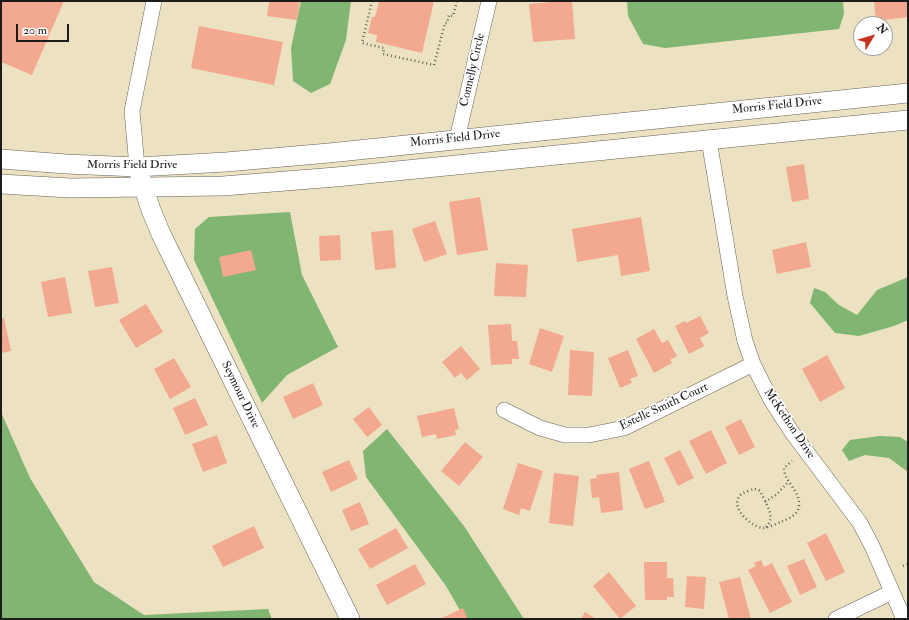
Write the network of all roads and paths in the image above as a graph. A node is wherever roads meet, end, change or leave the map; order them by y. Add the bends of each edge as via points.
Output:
1 (154, 1) edge
2 (372, 1) edge
3 (457, 1) edge
4 (489, 1) edge
5 (908, 93) edge
6 (908, 120) edge
7 (457, 139) junction
8 (709, 140) junction
9 (1, 159) edge
10 (137, 167) junction
11 (1, 184) edge
12 (144, 188) junction
13 (753, 364) junction
14 (504, 410) dead end
15 (792, 461) dead end
16 (789, 482) junction
17 (765, 502) junction
18 (766, 527) junction
19 (908, 564) edge
20 (903, 566) dead end
21 (892, 592) junction
22 (350, 619) edge
23 (836, 619) edge
24 (904, 619) edge

1 - 10 street via 132,111
2 - 3 path via 362,43 384,48 382,54 434,65 444,23 447,23 449,15 453,16
4 - 7 street, Connelly Circle
5 - 7 street, Morris Field Drive
6 - 8 street, Morris Field Drive
7 - 10 street, Morris Field Drive via 248,160
8 - 12 street, Morris Field Drive via 336,177 222,186
8 - 13 street, McKethon Drive via 734,296
9 - 10 street, Morris Field Drive
10 - 12 street, Seymour Drive
11 - 12 street, Morris Field Drive via 70,188
12 - 22 street, Seymour Drive via 162,234
13 - 14 street, Estelle Smith Court via 624,428 589,435 565,435 540,428
13 - 21 street, McKethon Drive via 771,400 791,431 860,523
15 - 16 path via 784,468
16 - 17 path
16 - 18 path via 799,498 798,512
17 - 18 path via 771,516 770,524
17 - 18 path via 760,491 754,489 741,495 737,506 745,518 761,528
19 - 20 path
21 - 23 street
21 - 24 street, McKethon Drive

